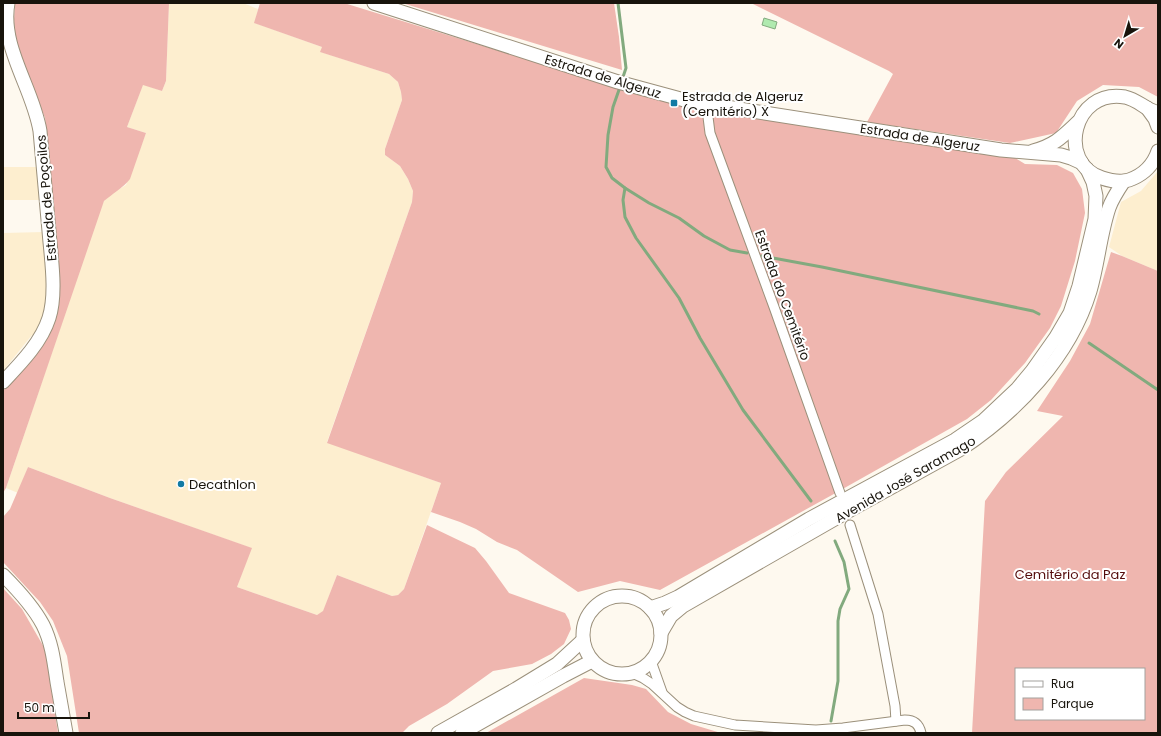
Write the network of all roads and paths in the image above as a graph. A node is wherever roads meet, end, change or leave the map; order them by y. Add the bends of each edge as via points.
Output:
1 (8, 3) edge
2 (374, 3) edge
3 (710, 105) junction
4 (1152, 110) edge
5 (1078, 122) junction
6 (1158, 127) edge
7 (1158, 151) edge
8 (1026, 153) junction
9 (1084, 166) junction
10 (1124, 182) junction
11 (3, 382) edge
12 (840, 493) dead end
13 (850, 525) dead end
14 (3, 575) edge
15 (650, 608) junction
16 (661, 633) junction
17 (583, 640) junction
18 (592, 661) junction
19 (651, 661) junction
20 (632, 673) junction
21 (662, 693) junction
22 (896, 721) junction
23 (735, 725) junction
24 (843, 731) edge
25 (66, 733) edge
26 (438, 733) edge
27 (462, 733) edge
28 (751, 733) edge
29 (921, 733) edge

1 - 11 main road, Estrada de Poçoilos via 7,27 11,46 38,118 53,295 52,308 43,332 36,344
2 - 3 main road, Estrada de Algeruz via 622,83
3 - 8 main road, Estrada de Algeruz
3 - 12 street, Estrada do Cemitério via 710,133
4 - 5 main road, Estrada de Algeruz via 1137,101 1114,96 1092,104
4 - 6 main road, Estrada de Algeruz
5 - 8 main road, Estrada de Algeruz via 1052,144
5 - 9 main road, Estrada de Algeruz via 1075,143
7 - 10 main road via 1156,159 1147,170 1136,178
8 - 9 main road, Estrada de Algeruz via 1071,158
9 - 10 main road, Estrada de Algeruz via 1098,177
9 - 15 main road, Avenida José Saramago via 1096,196 1095,219 1079,286 1070,313 1056,337 1017,389 983,421 955,440 809,519 678,597
10 - 16 main road, Avenida José Saramago via 1109,207 1095,273 1080,317 1058,356 1022,400 988,430 961,449 683,606 671,616
13 - 22 street via 878,614
14 - 25 main road via 35,612 50,643
15 - 16 main road via 656,615
15 - 17 main road via 640,600 628,596 604,600 588,615
16 - 19 main road, Avenida José Saramago via 659,648
17 - 18 main road
17 - 26 main road via 557,664
18 - 20 main road via 610,672
18 - 27 main road
19 - 20 main road
19 - 21 street
20 - 21 street
21 - 23 street via 677,707 690,714
22 - 24 street
22 - 29 street via 911,720 920,728
23 - 24 street
23 - 28 street

